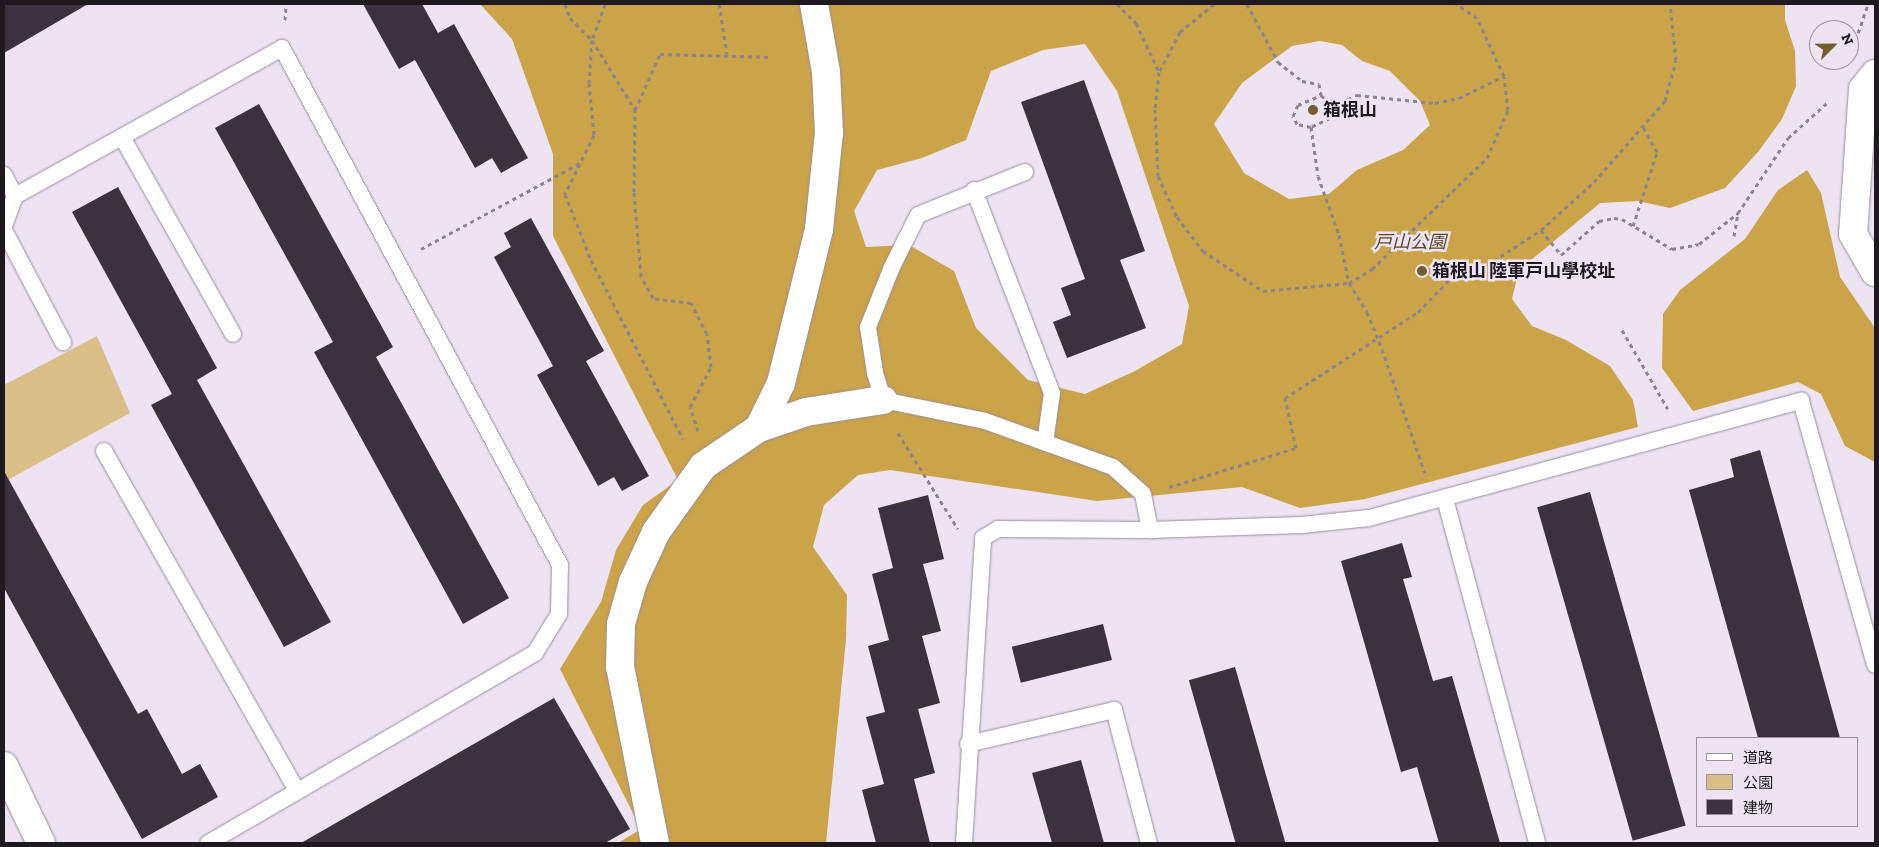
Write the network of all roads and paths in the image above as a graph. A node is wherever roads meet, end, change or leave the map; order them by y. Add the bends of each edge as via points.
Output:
1 (565, 4) edge
2 (605, 4) edge
3 (719, 4) edge
4 (814, 4) edge
5 (1117, 4) edge
6 (1214, 4) edge
7 (1247, 4) edge
8 (1456, 4) edge
9 (1670, 4) edge
10 (1868, 4) edge
11 (1859, 30) edge
12 (592, 40) junction
13 (727, 54) junction
14 (772, 57) dead end
15 (1159, 72) junction
16 (1504, 76) junction
17 (1869, 82) edge
18 (1321, 95) junction
19 (1334, 107) junction
20 (635, 110) junction
21 (1312, 127) junction
22 (1644, 127) junction
23 (122, 137) junction
24 (581, 162) junction
25 (1024, 172) dead end
26 (4, 175) edge
27 (974, 190) junction
28 (15, 196) junction
29 (1738, 213) junction
30 (4, 226) edge
31 (1633, 226) junction
32 (4, 230) edge
33 (1541, 230) junction
34 (1734, 236) dead end
35 (399, 260) junction
36 (1875, 272) edge
37 (1349, 283) junction
38 (1622, 330) dead end
39 (233, 334) dead end
40 (1378, 340) junction
41 (64, 342) dead end
42 (883, 400) junction
43 (759, 428) junction
44 (1682, 433) junction
45 (1045, 443) junction
46 (104, 451) dead end
47 (708, 463) junction
48 (1143, 494) junction
49 (1444, 499) junction
50 (1150, 530) junction
51 (983, 538) junction
52 (1875, 666) edge
53 (968, 744) junction
54 (4, 766) edge
55 (296, 789) junction
56 (41, 843) edge
57 (208, 843) edge
58 (655, 843) edge
59 (964, 843) edge
60 (1149, 843) edge
61 (1537, 843) edge

1 - 12 path via 570,18
2 - 12 path
3 - 13 path
4 - 43 street via 826,72 829,133 819,229 782,383
5 - 15 path via 1136,23
6 - 15 path via 1180,32
7 - 18 path via 1278,62 1302,81 1319,84
8 - 16 path via 1477,18
9 - 22 path via 1676,60 1665,101
10 - 11 path
12 - 20 path
12 - 24 path via 589,83 594,135
13 - 14 path
13 - 20 path via 660,54
15 - 37 path via 1155,109 1158,176 1177,217 1203,251 1263,291
16 - 19 path via 1459,98 1435,104 1357,96
16 - 37 path via 1508,110 1487,158 1372,269
17 - 29 path via 1835,97 1788,138
17 - 36 street via 1853,234
18 - 19 path
18 - 21 path via 1298,105 1293,116 1297,124
19 - 21 path via 1330,118
20 - 47 path via 634,192 641,276 653,298 691,303 706,334 711,367 690,407
21 - 37 path via 1318,176 1339,235
22 - 31 path via 1657,152
22 - 33 path via 1594,182
23 - 28 lane
23 - 35 lane via 282,48
23 - 39 lane
24 - 35 path
24 - 47 path via 565,194 591,260 683,440
25 - 27 lane
26 - 28 lane
27 - 42 lane via 918,215 892,267 868,327
27 - 45 lane via 1052,393
28 - 30 lane
29 - 31 path via 1699,244 1672,249
29 - 34 path
31 - 33 path via 1622,219 1605,219 1560,255
32 - 41 lane
33 - 40 path via 1487,265 1467,274 1454,275 1418,312
35 - 55 lane via 560,565 559,614 535,653
37 - 40 path via 1367,312
38 - 44 path
40 - 48 path via 1327,368 1285,398 1296,448
40 - 49 path via 1424,472
42 - 43 street via 806,412
42 - 45 lane via 985,421
42 - 51 path via 900,439 957,529
43 - 47 street
44 - 49 lane
44 - 52 lane via 1801,401
45 - 48 lane via 1113,467
46 - 55 lane
47 - 58 street via 656,532 633,582 621,624 620,666
48 - 50 lane
49 - 50 lane via 1369,518 1302,526
49 - 61 lane
50 - 51 lane via 998,529
51 - 53 lane
53 - 59 lane
53 - 60 lane via 1114,710
54 - 56 street
55 - 57 lane

